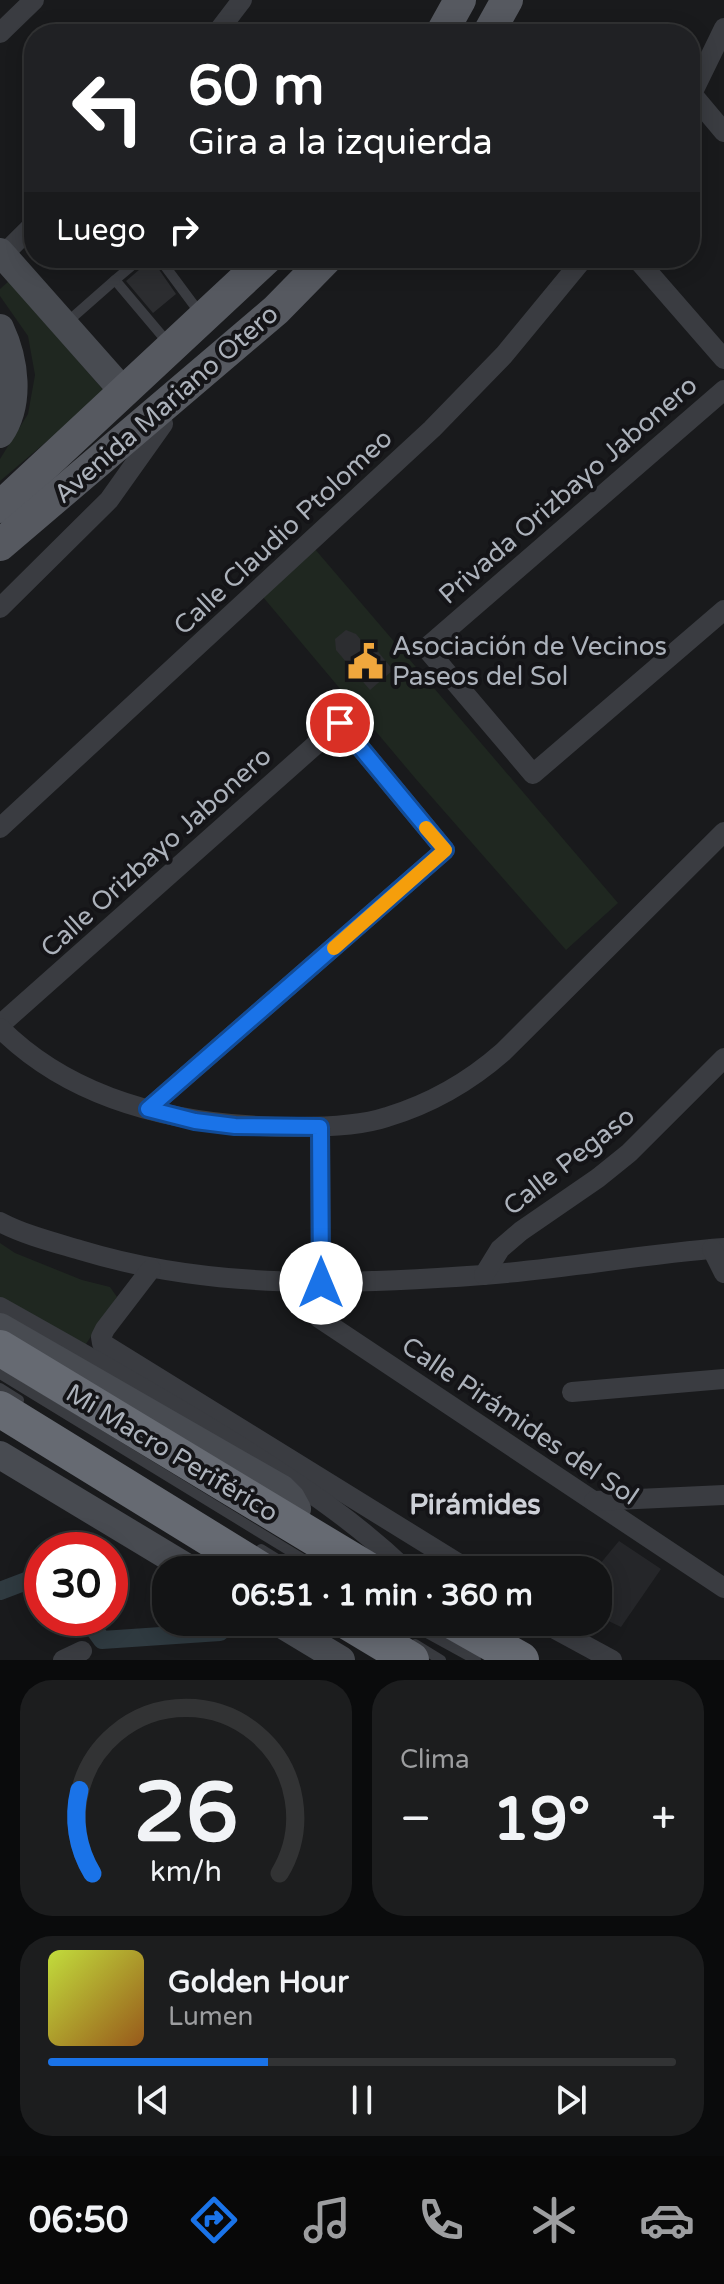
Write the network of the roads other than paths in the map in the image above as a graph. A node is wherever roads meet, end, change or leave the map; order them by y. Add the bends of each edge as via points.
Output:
1 (34, 0) edge
2 (242, 0) edge
3 (460, 0) edge
4 (507, 0) edge
5 (224, 24) edge
6 (447, 24) edge
7 (494, 24) edge
8 (724, 28) edge
9 (0, 33) edge
10 (700, 77) edge
11 (700, 106) edge
12 (724, 132) edge
13 (24, 233) edge
14 (1, 255) edge
15 (129, 268) edge
16 (166, 268) edge
17 (256, 268) edge
18 (317, 268) edge
19 (576, 268) edge
20 (645, 268) edge
21 (115, 280) junction
22 (203, 318) junction
23 (64, 325) junction
24 (0, 328) edge
25 (171, 347) junction
26 (724, 359) edge
27 (196, 380) junction
28 (724, 390) edge
29 (124, 392) junction
30 (163, 424) junction
31 (78, 433) junction
32 (0, 434) edge
33 (0, 493) edge
34 (0, 507) edge
35 (0, 545) edge
36 (0, 571) edge
37 (0, 608) edge
38 (724, 610) edge
39 (0, 828) edge
40 (724, 832) edge
41 (0, 1027) edge
42 (724, 1058) edge
43 (148, 1109) junction
44 (320, 1127) junction
45 (0, 1222) edge
46 (718, 1248) edge
47 (151, 1269) junction
48 (724, 1273) edge
49 (484, 1275) junction
50 (321, 1283) junction
51 (0, 1307) edge
52 (0, 1327) edge
53 (0, 1348) edge
54 (0, 1374) edge
55 (724, 1379) edge
56 (0, 1388) edge
57 (572, 1392) dead end
58 (13, 1407) edge
59 (0, 1427) edge
60 (0, 1455) edge
61 (724, 1495) edge
62 (594, 1501) junction
63 (307, 1502) junction
64 (168, 1556) edge
65 (207, 1556) edge
66 (255, 1556) edge
67 (298, 1556) edge
68 (345, 1556) edge
69 (390, 1556) edge
70 (419, 1556) edge
71 (446, 1556) edge
72 (724, 1588) edge
73 (301, 1636) edge
74 (379, 1636) edge
75 (432, 1636) edge
76 (479, 1636) edge
77 (568, 1636) edge
78 (406, 1648) edge
79 (341, 1660) edge
80 (441, 1660) edge
81 (476, 1660) edge
82 (521, 1660) edge
83 (612, 1660) edge

1 - 9 street
2 - 5 street
3 - 6 main road
4 - 7 main road
8 - 10 street
11 - 12 street
13 - 14 street
14 - 23 main road
15 - 21 lane
16 - 22 lane
17 - 22 main road, Avenida Mariano Otero
18 - 27 main road, Avenida Mariano Otero
19 - 39 street, Calle Claudio Ptolomeo via 504,355 432,429
20 - 26 street
21 - 23 lane
21 - 25 lane
22 - 25 main road, Avenida Mariano Otero
23 - 29 main road
24 - 32 main road via 13,375 12,402
25 - 29 main road, Avenida Mariano Otero
27 - 30 main road
27 - 35 main road, Avenida Mariano Otero
28 - 38 street, Privada Orizbayo Jabonero via 426,648 533,774
29 - 31 main road, Avenida Mariano Otero
30 - 36 main road
30 - 37 street via 109,500
31 - 33 main road
31 - 34 main road, Avenida Mariano Otero
40 - 44 street via 480,1072 385,1118
41 - 43 street via 47,1068 110,1098
41 - 43 street, Calle Orizbayo Jabonero via 340,723 445,850
42 - 49 street, Calle Pegaso via 629,1153 500,1249
43 - 44 street via 235,1126
44 - 50 street, Calle Pirámides del Sol
45 - 47 street
46 - 48 street
46 - 49 street
47 - 50 street via 256,1282
47 - 71 street via 105,1329 102,1343
49 - 50 street
50 - 62 street, Calle Pirámides del Sol via 313,1301 319,1318
51 - 63 street via 188,1414
52 - 63 main road via 291,1498
53 - 68 highway
54 - 67 lane, Mi Macro Periférico
55 - 57 street
56 - 58 lane, Mi Macro Periférico
58 - 66 highway
59 - 65 main road
60 - 64 main road
61 - 62 street
62 - 72 street, Calle Pirámides del Sol
63 - 69 street via 363,1532
63 - 70 street
73 - 79 main road
74 - 78 highway
75 - 81 lane
76 - 82 highway
77 - 83 street
78 - 80 lane

